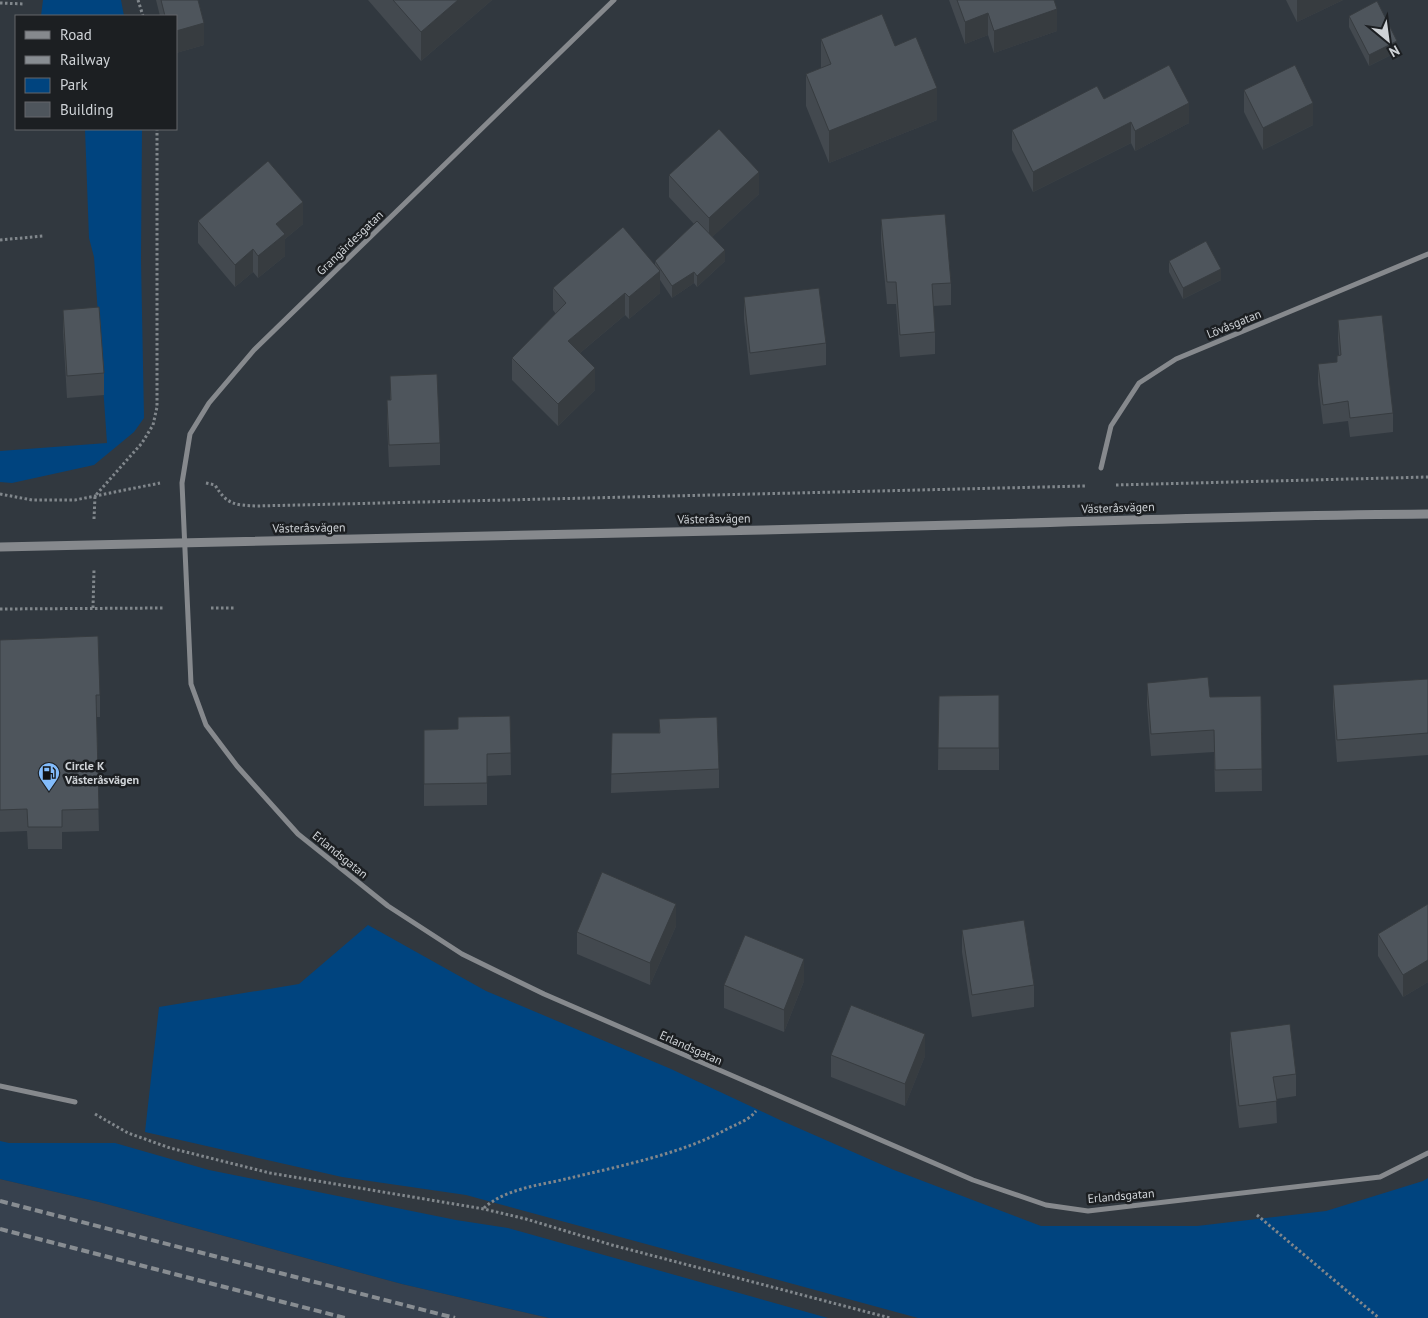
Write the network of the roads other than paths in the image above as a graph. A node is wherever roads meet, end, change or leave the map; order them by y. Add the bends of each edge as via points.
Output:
1 (614, 0) edge
2 (1428, 254) edge
3 (1101, 468) dead end
4 (1428, 514) edge
5 (184, 543) junction
6 (0, 547) edge
7 (0, 1086) edge
8 (75, 1102) road end
9 (1428, 1153) edge

1 - 5 street, Grangärdesgatan via 254,350 209,404 190,434 182,483
2 - 3 street, Lövåsgatan via 1176,358 1139,383 1111,426
4 - 5 street, Västeråsvägen via 1300,514
5 - 6 street, Västeråsvägen
5 - 9 street, Erlandsgatan via 191,684 206,725 237,766 298,834 388,906 462,954 544,994 768,1093 973,1180 1046,1205 1088,1211 1380,1177
7 - 8 street

